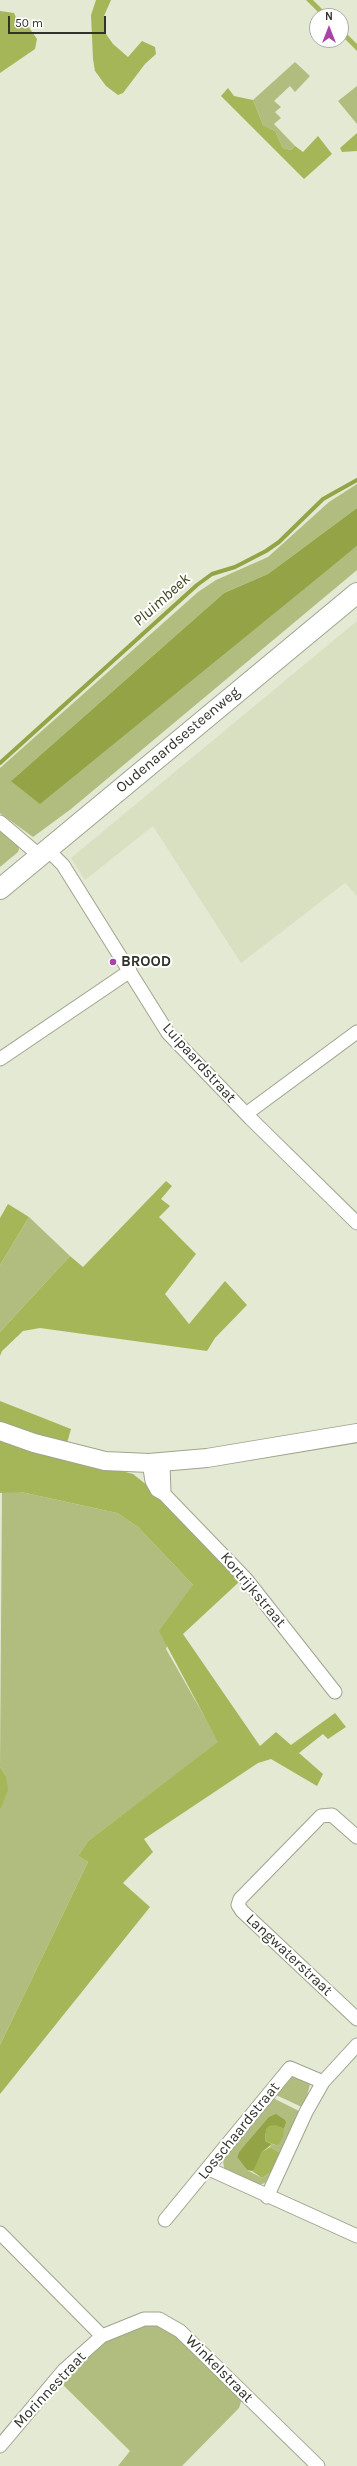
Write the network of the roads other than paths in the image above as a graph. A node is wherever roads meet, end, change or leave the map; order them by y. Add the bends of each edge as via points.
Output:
1 (357, 593) edge
2 (0, 822) edge
3 (44, 853) junction
4 (0, 889) edge
5 (130, 971) junction
6 (357, 1032) edge
7 (0, 1059) edge
8 (246, 1114) junction
9 (357, 1223) edge
10 (0, 1431) edge
11 (357, 1433) edge
12 (156, 1463) junction
13 (335, 1692) dead end
14 (357, 1837) edge
15 (357, 2019) edge
16 (357, 2045) edge
17 (323, 2082) junction
18 (209, 2169) junction
19 (267, 2197) junction
20 (165, 2220) dead end
21 (0, 2233) edge
22 (357, 2236) edge
23 (102, 2336) junction
24 (0, 2446) edge
25 (318, 2466) edge

1 - 3 main road, Oudenaardsesteenweg
2 - 3 street, Luipaardstraat
3 - 4 main road, Oudenaardsesteenweg
3 - 5 street, Luipaardstraat via 63,865
5 - 7 street
5 - 8 street, Luipaardstraat via 168,1033
6 - 8 street, Luipaardstraat
8 - 9 street, Luipaardstraat
10 - 12 main road via 105,1461
11 - 12 main road via 207,1458
12 - 13 street, Kortrijkstraat via 153,1486 156,1490 164,1494 246,1579
14 - 15 street, Langwaterstraat via 332,1815 321,1816 240,1899 238,1905
16 - 17 street
17 - 18 street, Losschaardstraat via 290,2068
17 - 19 street via 306,2112
18 - 19 street
18 - 20 street, Losschaardstraat
19 - 22 street
21 - 23 street
23 - 24 street, Morinnestraat via 64,2370
23 - 25 street, Winkelstraat via 144,2319 159,2319 168,2323 180,2331

